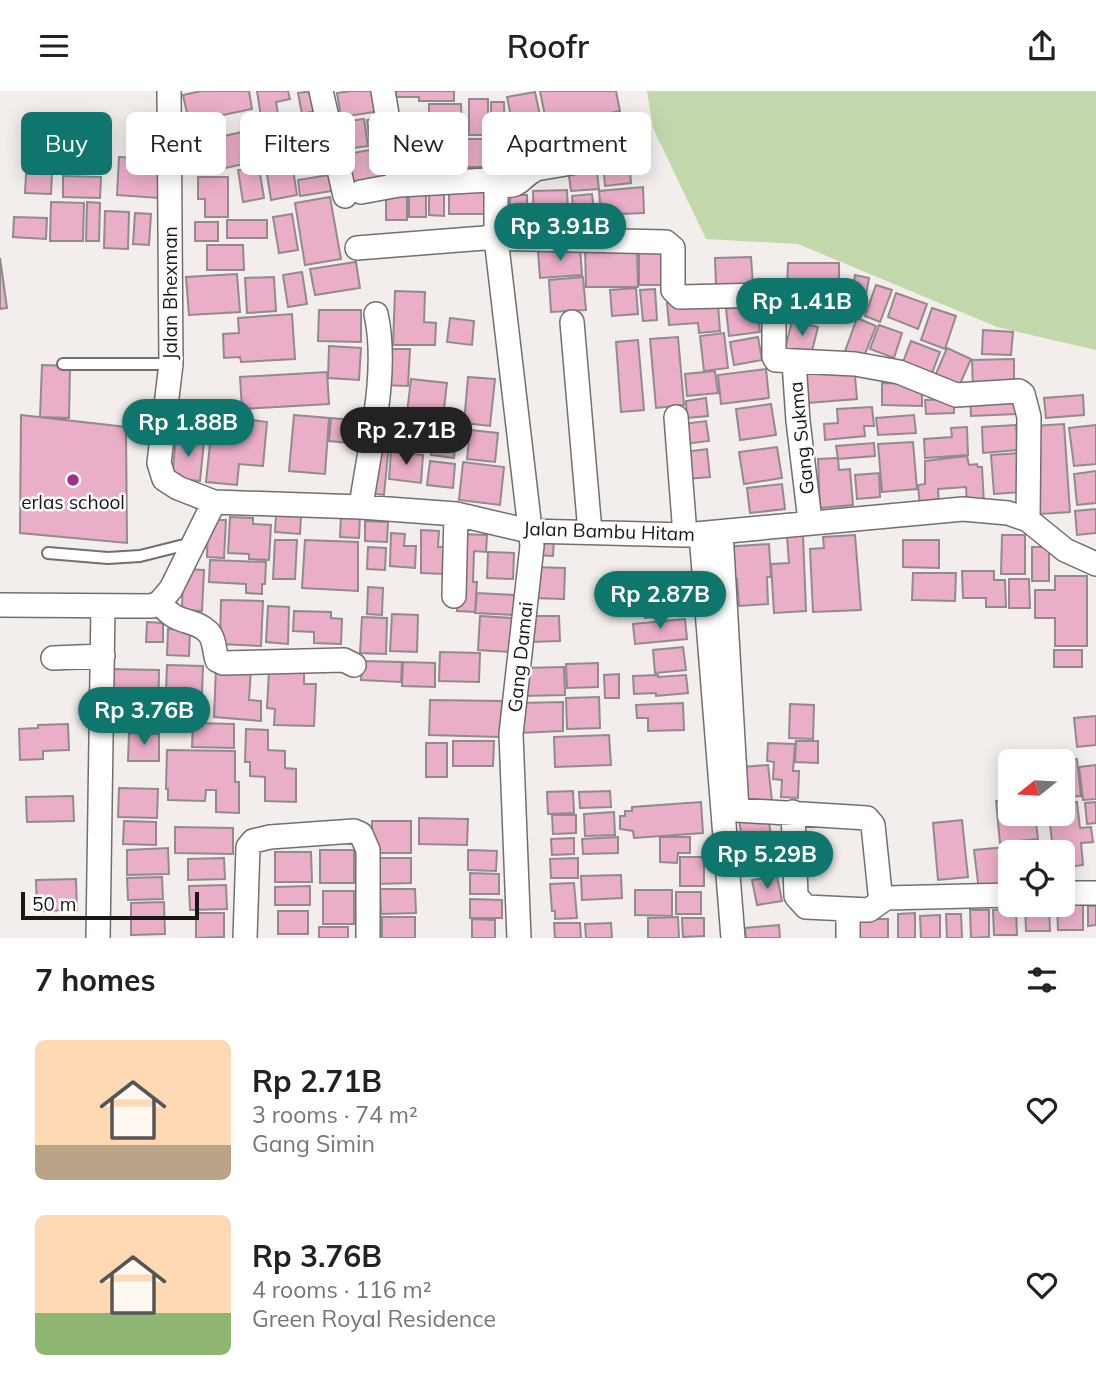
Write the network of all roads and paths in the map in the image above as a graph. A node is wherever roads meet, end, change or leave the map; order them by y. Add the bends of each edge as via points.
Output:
1 (321, 91) edge
2 (383, 91) edge
3 (175, 92) edge
4 (526, 175) edge
5 (399, 185) junction
6 (496, 186) junction
7 (496, 238) junction
8 (357, 249) dead end
9 (376, 314) dead end
10 (572, 322) dead end
11 (794, 362) junction
12 (63, 364) dead end
13 (172, 364) junction
14 (676, 417) dead end
15 (214, 502) junction
16 (360, 507) junction
17 (456, 514) junction
18 (1028, 520) junction
19 (810, 521) junction
20 (529, 531) junction
21 (590, 532) junction
22 (702, 534) junction
23 (194, 543) junction
24 (48, 552) dead end
25 (1096, 563) edge
26 (454, 596) dead end
27 (160, 602) junction
28 (0, 605) edge
29 (103, 606) junction
30 (103, 656) junction
31 (53, 658) dead end
32 (354, 665) dead end
33 (793, 811) junction
34 (1096, 893) edge
35 (1075, 894) edge
36 (998, 895) edge
37 (886, 898) junction
38 (848, 910) junction
39 (99, 938) edge
40 (245, 938) edge
41 (368, 938) edge
42 (519, 938) edge
43 (733, 938) edge
44 (848, 938) edge

1 - 5 street via 353,194
2 - 5 street
3 - 13 street, Jalan Bhexman
4 - 6 street via 516,186
5 - 6 street via 489,180
6 - 7 street, Gang Damai
7 - 8 street
7 - 11 street via 667,242 673,248 673,290 680,297 774,297 775,359
7 - 20 street, Gang Damai
9 - 16 street via 378,389
10 - 21 street
11 - 18 street, Gang Sukma via 855,364 899,372 956,395 1019,391 1028,417
11 - 19 street, Gang Sukma
12 - 13 lane
13 - 15 street, Jalan Bhexman via 159,463 164,479
14 - 22 street
15 - 16 street, Jalan Bambu Hitam
15 - 23 street
16 - 17 street, Jalan Bambu Hitam
17 - 20 street, Jalan Bambu Hitam
17 - 26 street
18 - 19 street, Jalan Bambu Hitam via 1008,513 963,509
18 - 25 street, Jalan Bambu Hitam via 1065,550
19 - 22 street, Jalan Bambu Hitam
20 - 21 street, Jalan Bambu Hitam
20 - 42 street, Gang Damai via 532,546 511,734
21 - 22 street, Jalan Bambu Hitam
22 - 33 street via 737,810
22 - 43 street
23 - 24 lane via 129,557
23 - 27 street
27 - 29 street
27 - 32 street via 176,618 209,633 217,660 223,663 344,660
28 - 29 street
29 - 30 street
30 - 31 street
30 - 39 street
33 - 37 street via 872,821 880,893
33 - 38 street via 796,896 806,907
34 - 35 street
36 - 37 street
37 - 38 street via 869,910
38 - 44 street
40 - 41 street via 248,847 253,841 354,831 361,834 368,850

